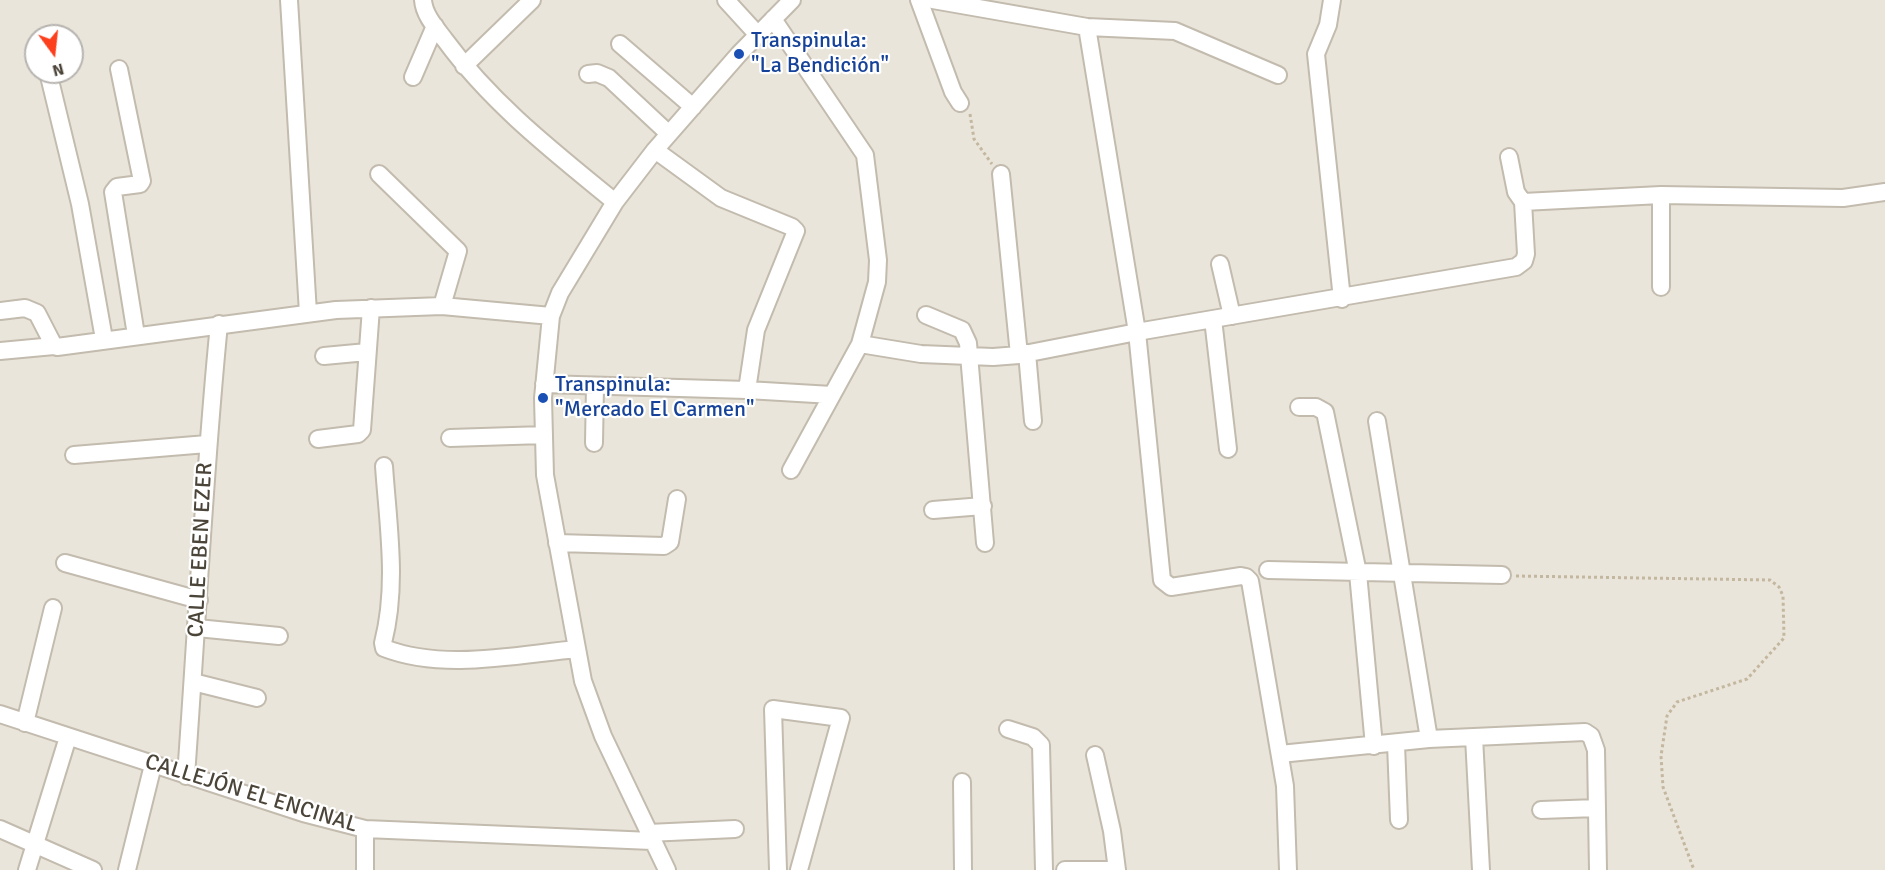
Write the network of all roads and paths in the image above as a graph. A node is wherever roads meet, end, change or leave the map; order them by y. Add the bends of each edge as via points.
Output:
1 (289, 0) edge
2 (423, 0) edge
3 (531, 0) edge
4 (726, 0) edge
5 (792, 0) edge
6 (919, 0) edge
7 (933, 0) edge
8 (1332, 0) edge
9 (773, 19) junction
10 (435, 26) junction
11 (1087, 27) junction
12 (758, 35) junction
13 (621, 44) dead end
14 (464, 66) junction
15 (119, 69) dead end
16 (588, 74) dead end
17 (1278, 75) dead end
18 (413, 77) dead end
19 (51, 84) edge
20 (960, 103) joint
21 (693, 107) junction
22 (669, 134) junction
23 (655, 150) junction
24 (1509, 157) dead end
25 (379, 174) dead end
26 (1001, 174) joint
27 (1885, 192) edge
28 (1661, 195) junction
29 (615, 202) junction
30 (1523, 202) junction
31 (1220, 264) dead end
32 (1660, 287) dead end
33 (1342, 299) junction
34 (442, 306) junction
35 (371, 308) junction
36 (0, 311) edge
37 (308, 313) junction
38 (926, 315) dead end
39 (551, 316) junction
40 (1232, 316) junction
41 (1213, 319) junction
42 (219, 324) junction
43 (1137, 332) junction
44 (136, 335) junction
45 (104, 339) junction
46 (860, 344) junction
47 (54, 346) junction
48 (0, 351) edge
49 (367, 352) junction
50 (1023, 354) junction
51 (324, 356) dead end
52 (969, 357) junction
53 (544, 384) junction
54 (595, 386) junction
55 (747, 390) junction
56 (832, 395) junction
57 (1299, 407) dead end
58 (1033, 421) dead end
59 (1377, 421) dead end
60 (544, 435) junction
61 (450, 438) dead end
62 (318, 439) dead end
63 (594, 443) dead end
64 (207, 444) junction
65 (1228, 448) dead end
66 (74, 455) dead end
67 (384, 466) dead end
68 (791, 470) dead end
69 (677, 499) dead end
70 (983, 506) junction
71 (933, 510) dead end
72 (557, 543) junction
73 (985, 543) dead end
74 (65, 562) dead end
75 (1268, 570) dead end
76 (1358, 573) junction
77 (1402, 574) junction
78 (1502, 575) joint
79 (199, 600) junction
80 (53, 608) dead end
81 (197, 628) junction
82 (279, 636) dead end
83 (577, 649) junction
84 (193, 682) junction
85 (257, 699) dead end
86 (0, 714) edge
87 (25, 723) junction
88 (1008, 729) dead end
89 (68, 737) junction
90 (1474, 737) junction
91 (1430, 739) junction
92 (1396, 744) junction
93 (1374, 746) junction
94 (1280, 754) junction
95 (1095, 755) dead end
96 (153, 765) junction
97 (186, 776) junction
98 (962, 782) dead end
99 (1597, 808) junction
100 (1541, 810) dead end
101 (1399, 820) dead end
102 (0, 829) edge
103 (365, 829) junction
104 (735, 829) dead end
105 (650, 837) junction
106 (34, 844) junction
107 (27, 870) edge
108 (93, 870) edge
109 (127, 870) edge
110 (365, 870) edge
111 (667, 870) edge
112 (778, 870) edge
113 (799, 870) edge
114 (963, 870) edge
115 (1044, 870) edge
116 (1065, 870) edge
117 (1117, 870) edge
118 (1288, 870) edge
119 (1481, 870) edge
120 (1598, 870) edge
121 (1694, 870) edge

1 - 37 street
2 - 10 street
3 - 14 street
4 - 12 street
5 - 9 street
6 - 20 street
7 - 11 street
8 - 33 street via 1328,25 1316,54
9 - 12 street
9 - 46 street via 865,155 878,260
10 - 14 street
10 - 18 street
11 - 17 street via 1176,31
11 - 43 street
12 - 21 street
13 - 21 street
14 - 29 street via 517,121
15 - 44 street via 142,181 117,187 113,192
16 - 22 street via 609,78
19 - 45 street via 80,204
20 - 26 path via 970,115 978,147
21 - 22 street
22 - 23 street
23 - 29 street
23 - 55 street via 721,198 796,231 756,330
24 - 30 street via 1516,192
25 - 34 street via 458,251
26 - 50 street
27 - 28 street via 1843,198
28 - 30 street
28 - 32 street
29 - 39 street via 560,293
30 - 33 street via 1526,254 1516,267
31 - 40 street
33 - 40 street
34 - 35 street
34 - 39 street
35 - 37 street
35 - 49 street
36 - 47 street via 13,308 37,313
37 - 42 street
38 - 52 street via 962,330
39 - 53 street
40 - 41 street
41 - 43 street
41 - 65 street
42 - 44 street
42 - 64 street, CALLE EBEN EZER
43 - 50 street
43 - 94 street via 1162,580 1170,587 1249,578
44 - 45 street
45 - 47 street
46 - 52 street
46 - 56 street
47 - 48 street
49 - 51 street
49 - 62 street via 362,430 358,434
50 - 52 street
50 - 58 street
52 - 70 street
53 - 54 street
53 - 60 street
54 - 55 street
54 - 63 street
55 - 56 street
56 - 68 street
57 - 76 street via 1316,407 1325,412
59 - 77 street
60 - 61 street
60 - 72 street via 544,475
64 - 66 street
64 - 79 street, CALLE EBEN EZER
67 - 83 street via 392,577 384,648 423,659
69 - 72 street via 670,542 664,546
70 - 71 street
70 - 73 street
72 - 83 street
74 - 79 street
75 - 76 street
76 - 77 street
76 - 93 street
77 - 78 street
77 - 91 street
78 - 121 path via 1770,580 1779,587 1785,632 1779,644 1747,679 1677,702 1666,716 1663,787
79 - 81 street, CALLE EBEN EZER
80 - 87 street
81 - 82 street
81 - 84 street, CALLE EBEN EZER
83 - 105 street via 593,712
84 - 85 street
84 - 97 street, CALLE EBEN EZER
86 - 87 street, CALLEJÓN EL ENCINAL
87 - 89 street, CALLEJÓN EL ENCINAL
88 - 115 street via 1033,737 1041,745
89 - 96 street, CALLEJÓN EL ENCINAL
89 - 106 street
90 - 91 street
90 - 99 street via 1589,734 1596,750
90 - 119 street
91 - 92 street
92 - 93 street
92 - 101 street
93 - 94 street
94 - 118 street
95 - 117 street
96 - 97 street, CALLEJÓN EL ENCINAL
96 - 109 street
97 - 103 street, CALLEJÓN EL ENCINAL
98 - 114 street
99 - 100 street
99 - 120 street
102 - 106 street
103 - 105 street, CALLEJÓN EL ENCINAL
103 - 110 street
104 - 105 street, CALLEJÓN EL ENCINAL
105 - 111 street
106 - 107 street
106 - 108 street
112 - 113 street via 773,709 841,718
116 - 117 street

